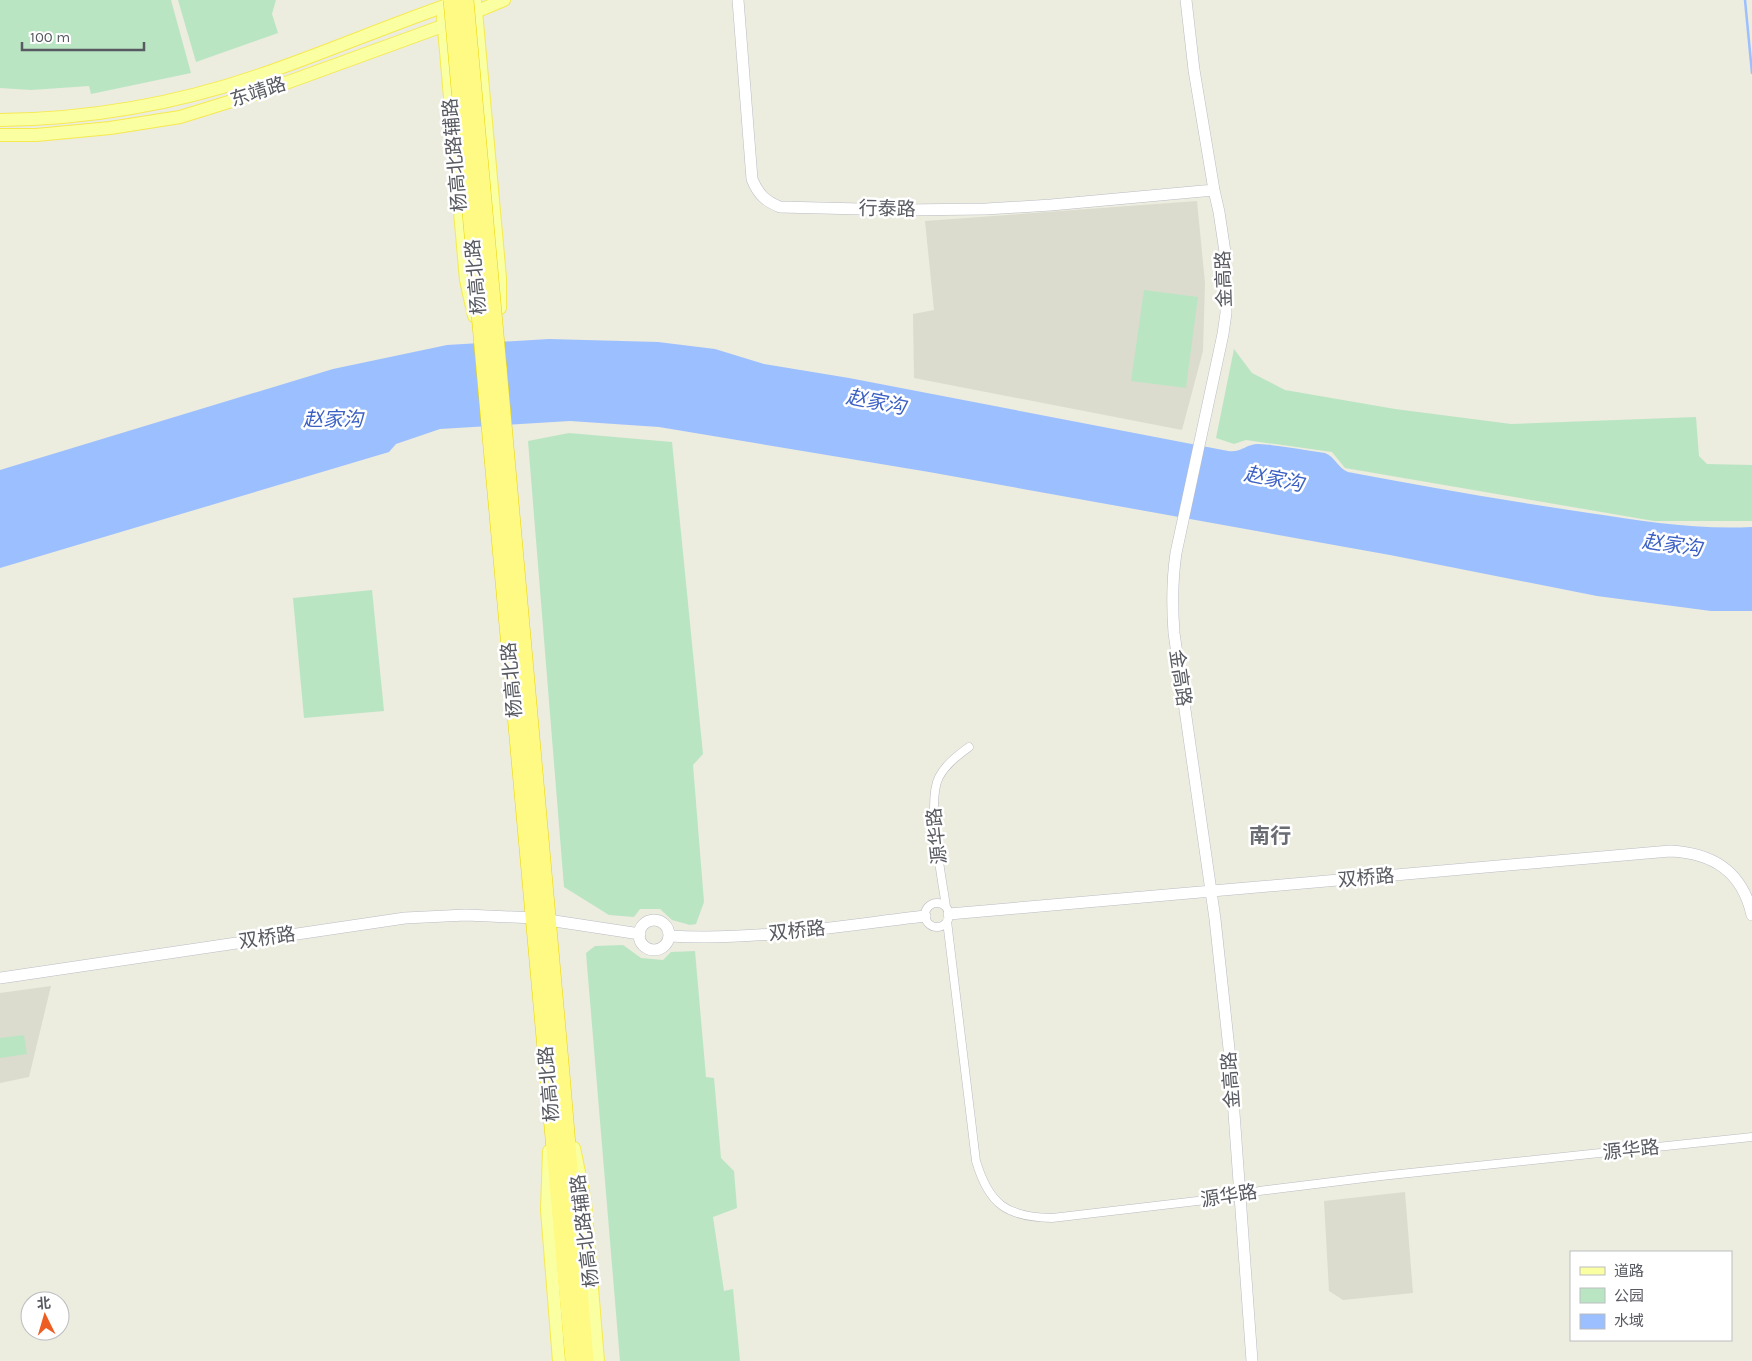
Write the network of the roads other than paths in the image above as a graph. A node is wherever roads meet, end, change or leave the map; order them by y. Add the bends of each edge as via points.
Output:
1 (461, 0) edge
2 (504, 0) edge
3 (738, 0) edge
4 (1186, 0) edge
5 (442, 4) edge
6 (476, 5) edge
7 (443, 25) junction
8 (0, 120) edge
9 (0, 135) edge
10 (1214, 190) junction
11 (492, 368) junction
12 (969, 747) dead end
13 (1210, 892) junction
14 (947, 914) junction
15 (1752, 915) edge
16 (925, 916) junction
17 (541, 919) junction
18 (640, 934) junction
19 (669, 936) junction
20 (0, 978) edge
21 (557, 1103) junction
22 (1752, 1137) edge
23 (1240, 1196) junction
24 (569, 1240) junction
25 (560, 1361) edge
26 (573, 1361) edge
27 (586, 1361) edge
28 (598, 1361) edge
29 (1252, 1361) edge

1 - 5 main road, 东靖路
2 - 6 main road, 东靖路
3 - 10 street, 行泰路 via 752,179 762,197 780,207 986,209
4 - 10 street, 金高路
5 - 7 main road, 杨高北路辅路
5 - 8 main road, 东靖路 via 256,76 173,100 108,112 36,120
5 - 11 highway, 杨高北路, bridge
6 - 7 main road, 东靖路
6 - 11 highway, 杨高北路, bridge
6 - 11 main road, 杨高北路辅路, bridge via 500,278
7 - 9 main road, 东靖路 via 261,92 180,117 110,128
7 - 11 main road, 杨高北路辅路, bridge via 466,280
10 - 13 street, 金高路 via 1224,252 1224,334 1173,578 1174,633
11 - 17 highway, 杨高北路
12 - 14 street, 源华路 via 945,768 934,792 933,809
13 - 14 street, 双桥路
13 - 15 street, 双桥路 via 1670,851 1704,856 1730,872
13 - 23 street, 金高路 via 1230,1058
14 - 16 street via 939,903 932,904
14 - 16 street via 942,926 934,927
14 - 23 street, 源华路 via 976,1161 990,1196 1003,1207 1033,1218
16 - 19 street, 双桥路 via 759,935
17 - 18 street, 双桥路
17 - 20 street, 双桥路 via 466,915 405,918
17 - 21 highway, 杨高北路
18 - 19 street via 643,926 656,920 667,927
18 - 19 street via 645,946 653,950 666,945
21 - 24 highway, 杨高北路
21 - 25 main road, 杨高北路辅路 via 547,1210
21 - 28 main road, 杨高北路辅路 via 585,1202
22 - 23 street, 源华路 via 1381,1176
23 - 29 street, 金高路
24 - 26 highway, 杨高北路
24 - 27 highway, 杨高北路

